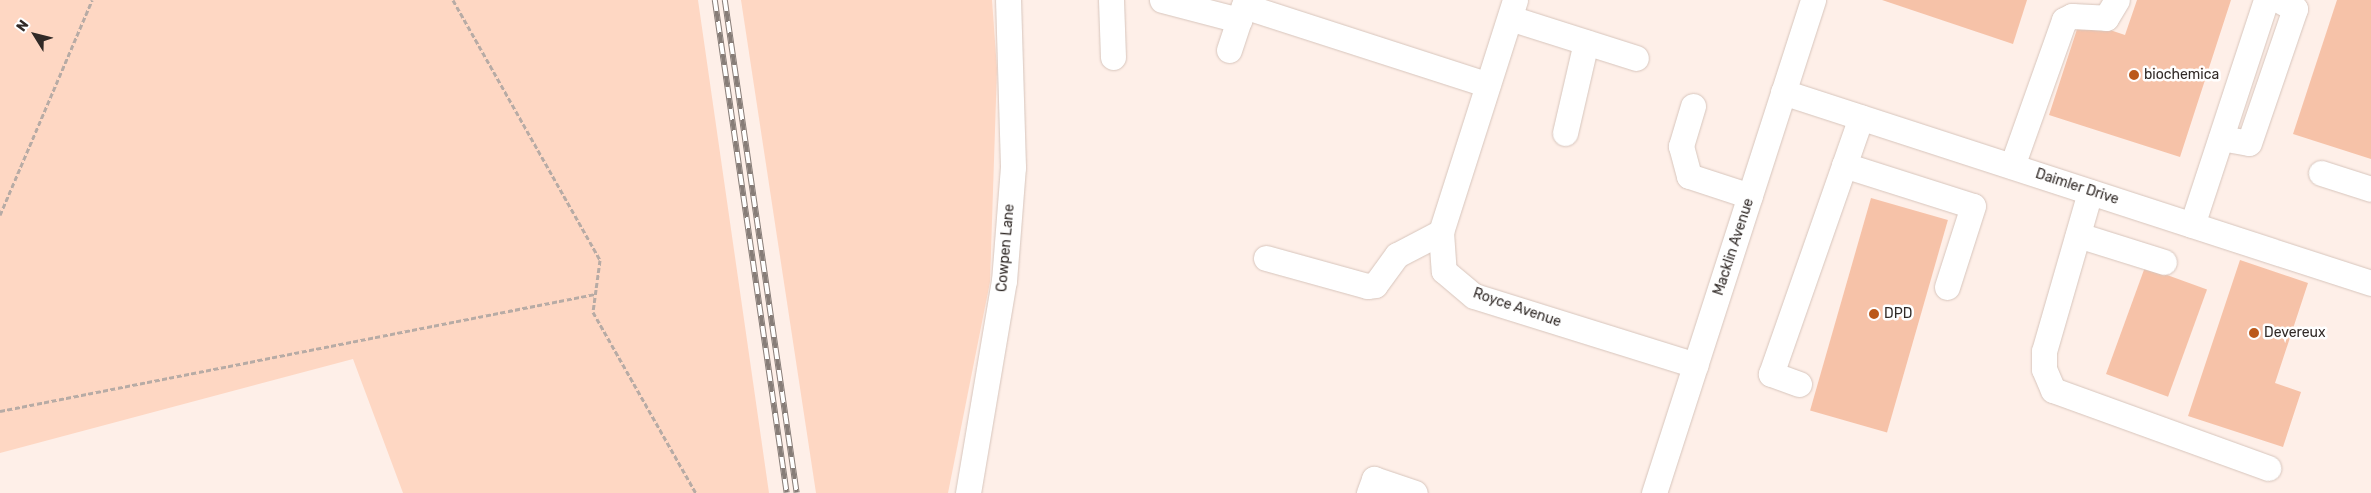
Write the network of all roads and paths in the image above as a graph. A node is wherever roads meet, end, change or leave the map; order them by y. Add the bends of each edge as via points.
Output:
1 (92, 0) edge
2 (453, 0) edge
3 (1008, 0) edge
4 (1111, 0) edge
5 (1162, 0) edge
6 (1813, 0) edge
7 (2117, 0) edge
8 (2266, 0) edge
9 (2279, 0) edge
10 (1243, 9) edge
11 (1512, 9) edge
12 (1586, 42) junction
13 (1229, 50) dead end
14 (1113, 57) dead end
15 (1636, 58) dead end
16 (1488, 85) junction
17 (1783, 92) junction
18 (1693, 106) dead end
19 (1860, 117) junction
20 (1565, 134) dead end
21 (2222, 138) junction
22 (1844, 165) junction
23 (2012, 166) junction
24 (2321, 173) dead end
25 (2371, 189) edge
26 (2090, 192) junction
27 (1750, 196) junction
28 (0, 216) edge
29 (2192, 225) junction
30 (1441, 232) junction
31 (2078, 234) junction
32 (1266, 258) dead end
33 (2164, 262) dead end
34 (2371, 283) edge
35 (1947, 286) dead end
36 (596, 294) junction
37 (1696, 365) junction
38 (1799, 384) dead end
39 (0, 411) edge
40 (2268, 468) dead end
41 (696, 493) edge
42 (968, 493) edge
43 (1370, 493) edge
44 (1415, 493) edge
45 (1654, 493) edge

1 - 28 path
2 - 36 path via 600,260
3 - 42 street, Cowpen Lane via 1013,167 1005,271
4 - 14 street
5 - 10 street
6 - 17 street, Macklin Avenue
7 - 23 street via 2106,18 2072,16 2064,20
8 - 21 street
9 - 21 street via 2295,9 2249,143
10 - 13 street
10 - 16 street
11 - 12 street
11 - 16 street, Royce Avenue
12 - 15 street
12 - 20 street
16 - 30 street, Royce Avenue
17 - 19 street, Daimler Drive
17 - 27 street, Macklin Avenue
18 - 27 street via 1680,146 1688,176
19 - 22 street
19 - 23 street, Daimler Drive
21 - 29 street
22 - 35 street via 1973,206
22 - 38 street via 1771,374
23 - 26 street, Daimler Drive
24 - 25 street
26 - 29 street, Daimler Drive
26 - 31 street
27 - 37 street, Macklin Avenue
29 - 34 street, Daimler Drive
30 - 32 street via 1397,255 1375,285 1367,286
30 - 37 street, Royce Avenue via 1444,271 1474,296
31 - 33 street
31 - 40 street via 2044,351 2044,369 2053,390
36 - 39 path
36 - 41 path via 593,312
37 - 45 street, Macklin Avenue
43 - 44 street via 1374,479

